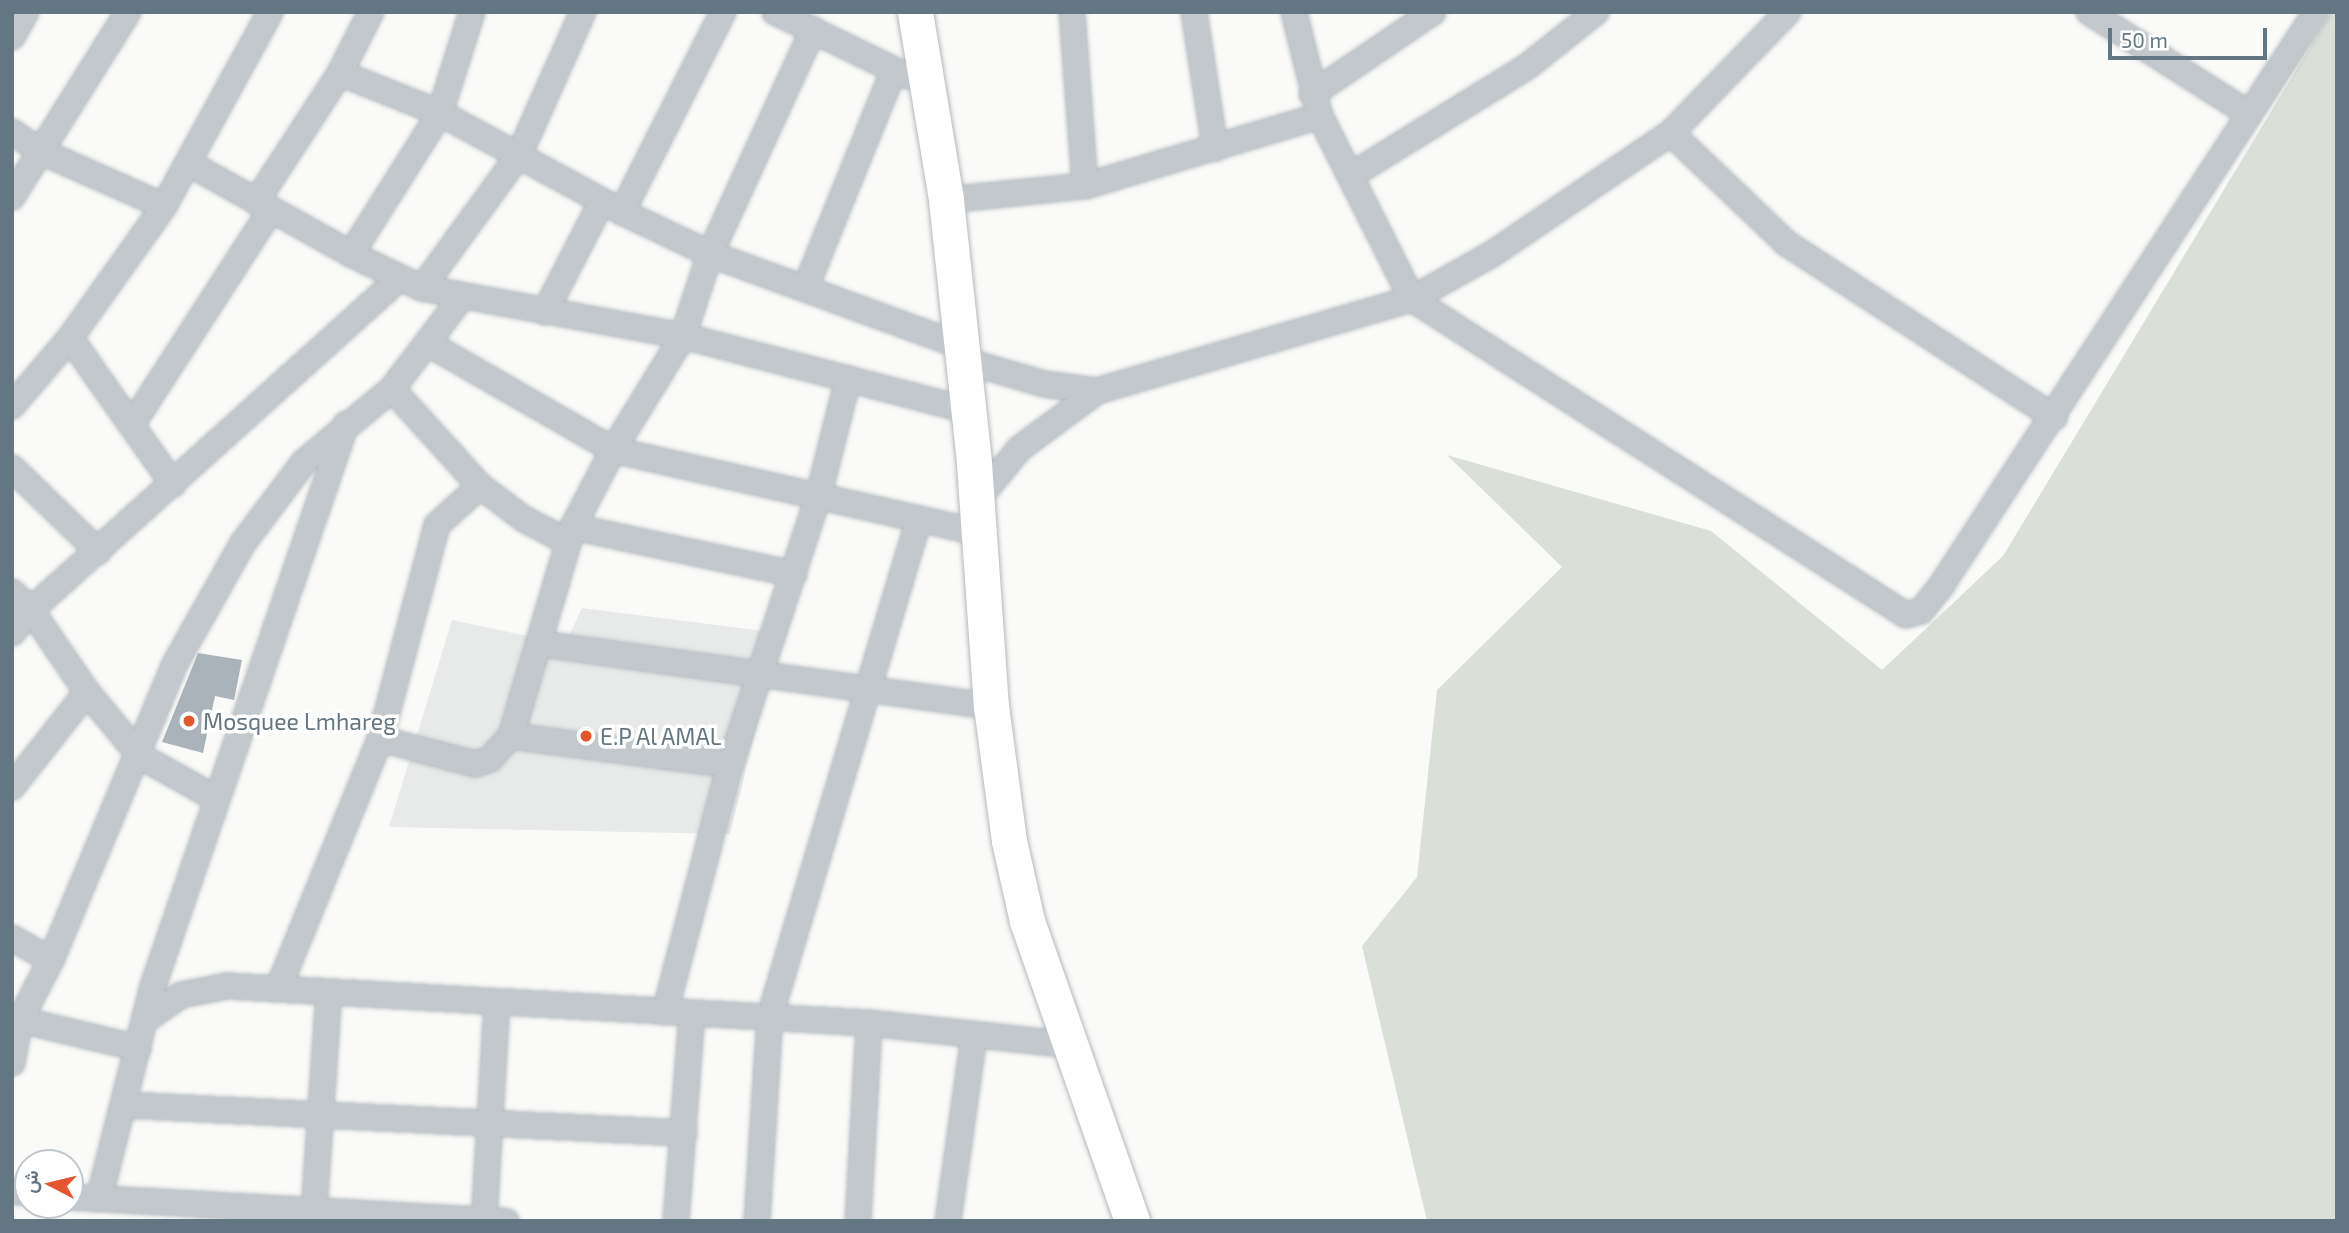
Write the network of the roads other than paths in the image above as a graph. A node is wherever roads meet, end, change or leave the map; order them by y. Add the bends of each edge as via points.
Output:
1 (26, 12) edge
2 (128, 12) edge
3 (270, 12) edge
4 (371, 12) edge
5 (472, 12) edge
6 (583, 12) edge
7 (723, 12) edge
8 (775, 12) edge
9 (915, 12) edge
10 (1072, 12) edge
11 (1194, 12) edge
12 (1294, 12) edge
13 (1433, 12) edge
14 (1596, 12) edge
15 (1788, 12) edge
16 (2089, 12) edge
17 (2316, 12) edge
18 (813, 30) junction
19 (12, 37) edge
20 (894, 70) junction
21 (340, 73) junction
22 (929, 86) junction
23 (1316, 105) junction
24 (440, 113) junction
25 (2249, 114) junction
26 (12, 132) edge
27 (1671, 133) junction
28 (1215, 148) junction
29 (42, 152) junction
30 (520, 155) junction
31 (190, 164) junction
32 (1350, 176) junction
33 (1085, 186) junction
34 (12, 197) edge
35 (946, 200) junction
36 (164, 206) junction
37 (263, 206) junction
38 (612, 207) junction
39 (351, 254) junction
40 (710, 254) junction
41 (398, 279) junction
42 (422, 288) junction
43 (804, 289) junction
44 (461, 298) junction
45 (1412, 299) junction
46 (545, 312) junction
47 (683, 336) junction
48 (69, 338) junction
49 (429, 344) junction
50 (962, 353) junction
51 (848, 379) junction
52 (393, 389) junction
53 (1097, 391) junction
54 (16, 396) edge
55 (967, 410) junction
56 (2054, 417) junction
57 (346, 422) junction
58 (133, 423) junction
59 (613, 450) junction
60 (12, 468) edge
61 (173, 484) junction
62 (480, 486) junction
63 (819, 494) junction
64 (978, 518) junction
65 (919, 519) junction
66 (571, 534) junction
67 (98, 551) junction
68 (794, 574) junction
69 (12, 592) edge
70 (31, 610) junction
71 (12, 633) edge
72 (541, 644) junction
73 (761, 675) junction
74 (867, 691) junction
75 (87, 692) junction
76 (992, 706) junction
77 (511, 736) junction
78 (380, 738) junction
79 (140, 756) junction
80 (730, 765) junction
81 (12, 787) edge
82 (215, 798) junction
83 (12, 938) edge
84 (51, 960) junction
85 (278, 989) junction
86 (329, 993) junction
87 (497, 1003) junction
88 (665, 1012) junction
89 (692, 1014) junction
90 (769, 1016) junction
91 (16, 1019) edge
92 (144, 1021) junction
93 (869, 1023) junction
94 (974, 1035) junction
95 (1071, 1045) junction
96 (138, 1048) junction
97 (12, 1063) edge
98 (124, 1105) junction
99 (321, 1114) junction
100 (490, 1121) junction
101 (684, 1133) junction
102 (84, 1198) edge
103 (99, 1199) junction
104 (153, 1211) edge
105 (298, 1214) edge
106 (379, 1217) edge
107 (491, 1220) edge
108 (676, 1221) edge
109 (757, 1221) edge
110 (858, 1221) edge
111 (948, 1221) edge
112 (1132, 1221) edge

1 - 19 street
2 - 29 street
3 - 31 street
4 - 21 street
5 - 24 street
6 - 30 street
7 - 38 street
8 - 18 street
9 - 22 main road
10 - 33 street
11 - 28 street
12 - 23 street
13 - 23 street
14 - 32 street via 1499,85
15 - 27 street
16 - 25 street
17 - 25 street
18 - 20 street
18 - 40 street
20 - 22 street
20 - 43 street
21 - 24 street
21 - 37 street
22 - 35 main road
23 - 28 street
23 - 32 street
24 - 30 street
24 - 39 street
25 - 56 street
26 - 29 street
27 - 45 street via 1535,226
27 - 56 street via 1786,243
28 - 33 street
29 - 34 street
29 - 36 street
30 - 38 street
30 - 42 street
31 - 36 street
31 - 37 street
32 - 45 street
33 - 35 street
35 - 50 main road
36 - 48 street
37 - 39 street
37 - 58 street
38 - 40 street
38 - 46 street
39 - 41 street
40 - 43 street
40 - 47 street
41 - 42 street
41 - 61 street
42 - 44 street
43 - 50 street
44 - 46 street
44 - 49 street
45 - 53 street
45 - 56 street via 1906,615 1921,611 1941,586
46 - 47 street
47 - 51 street
47 - 59 street
48 - 54 street
48 - 58 street
49 - 52 street
49 - 59 street
50 - 53 street via 1044,384
50 - 55 main road
51 - 55 street
51 - 63 street
52 - 57 street
52 - 62 street
53 - 64 street via 1019,449
55 - 64 main road
57 - 79 street via 282,486 243,542 175,664
57 - 82 street
58 - 61 street
59 - 63 street
59 - 66 street
60 - 67 street
61 - 67 street
62 - 66 street via 524,519
62 - 78 street via 437,525
63 - 65 street
63 - 68 street
64 - 65 street
64 - 76 main road
65 - 74 street
66 - 68 street
66 - 72 street
67 - 70 street
68 - 73 street
69 - 70 street
70 - 71 street
70 - 75 street
72 - 73 street
72 - 77 street
73 - 74 street
73 - 80 street
74 - 76 street
74 - 90 street
75 - 79 street
75 - 81 street
76 - 95 main road via 1019,890
77 - 78 street via 491,759 475,764
77 - 80 street
78 - 85 street
79 - 82 street
79 - 84 street
80 - 88 street
82 - 92 street
83 - 84 street
84 - 91 street
85 - 86 street
85 - 92 street via 201,989 181,995
86 - 87 street
86 - 99 street
87 - 88 street
87 - 100 street
88 - 89 street
89 - 90 street
89 - 101 street
90 - 93 street
90 - 109 street
91 - 96 street
91 - 97 street
92 - 96 street
93 - 94 street
93 - 110 street
94 - 95 street
94 - 111 street
95 - 112 main road
96 - 98 street
98 - 99 street
98 - 103 street
99 - 100 street
99 - 105 street
100 - 101 street
100 - 107 street
101 - 108 street
102 - 103 street
103 - 104 street
104 - 105 street
105 - 106 street
106 - 107 street

